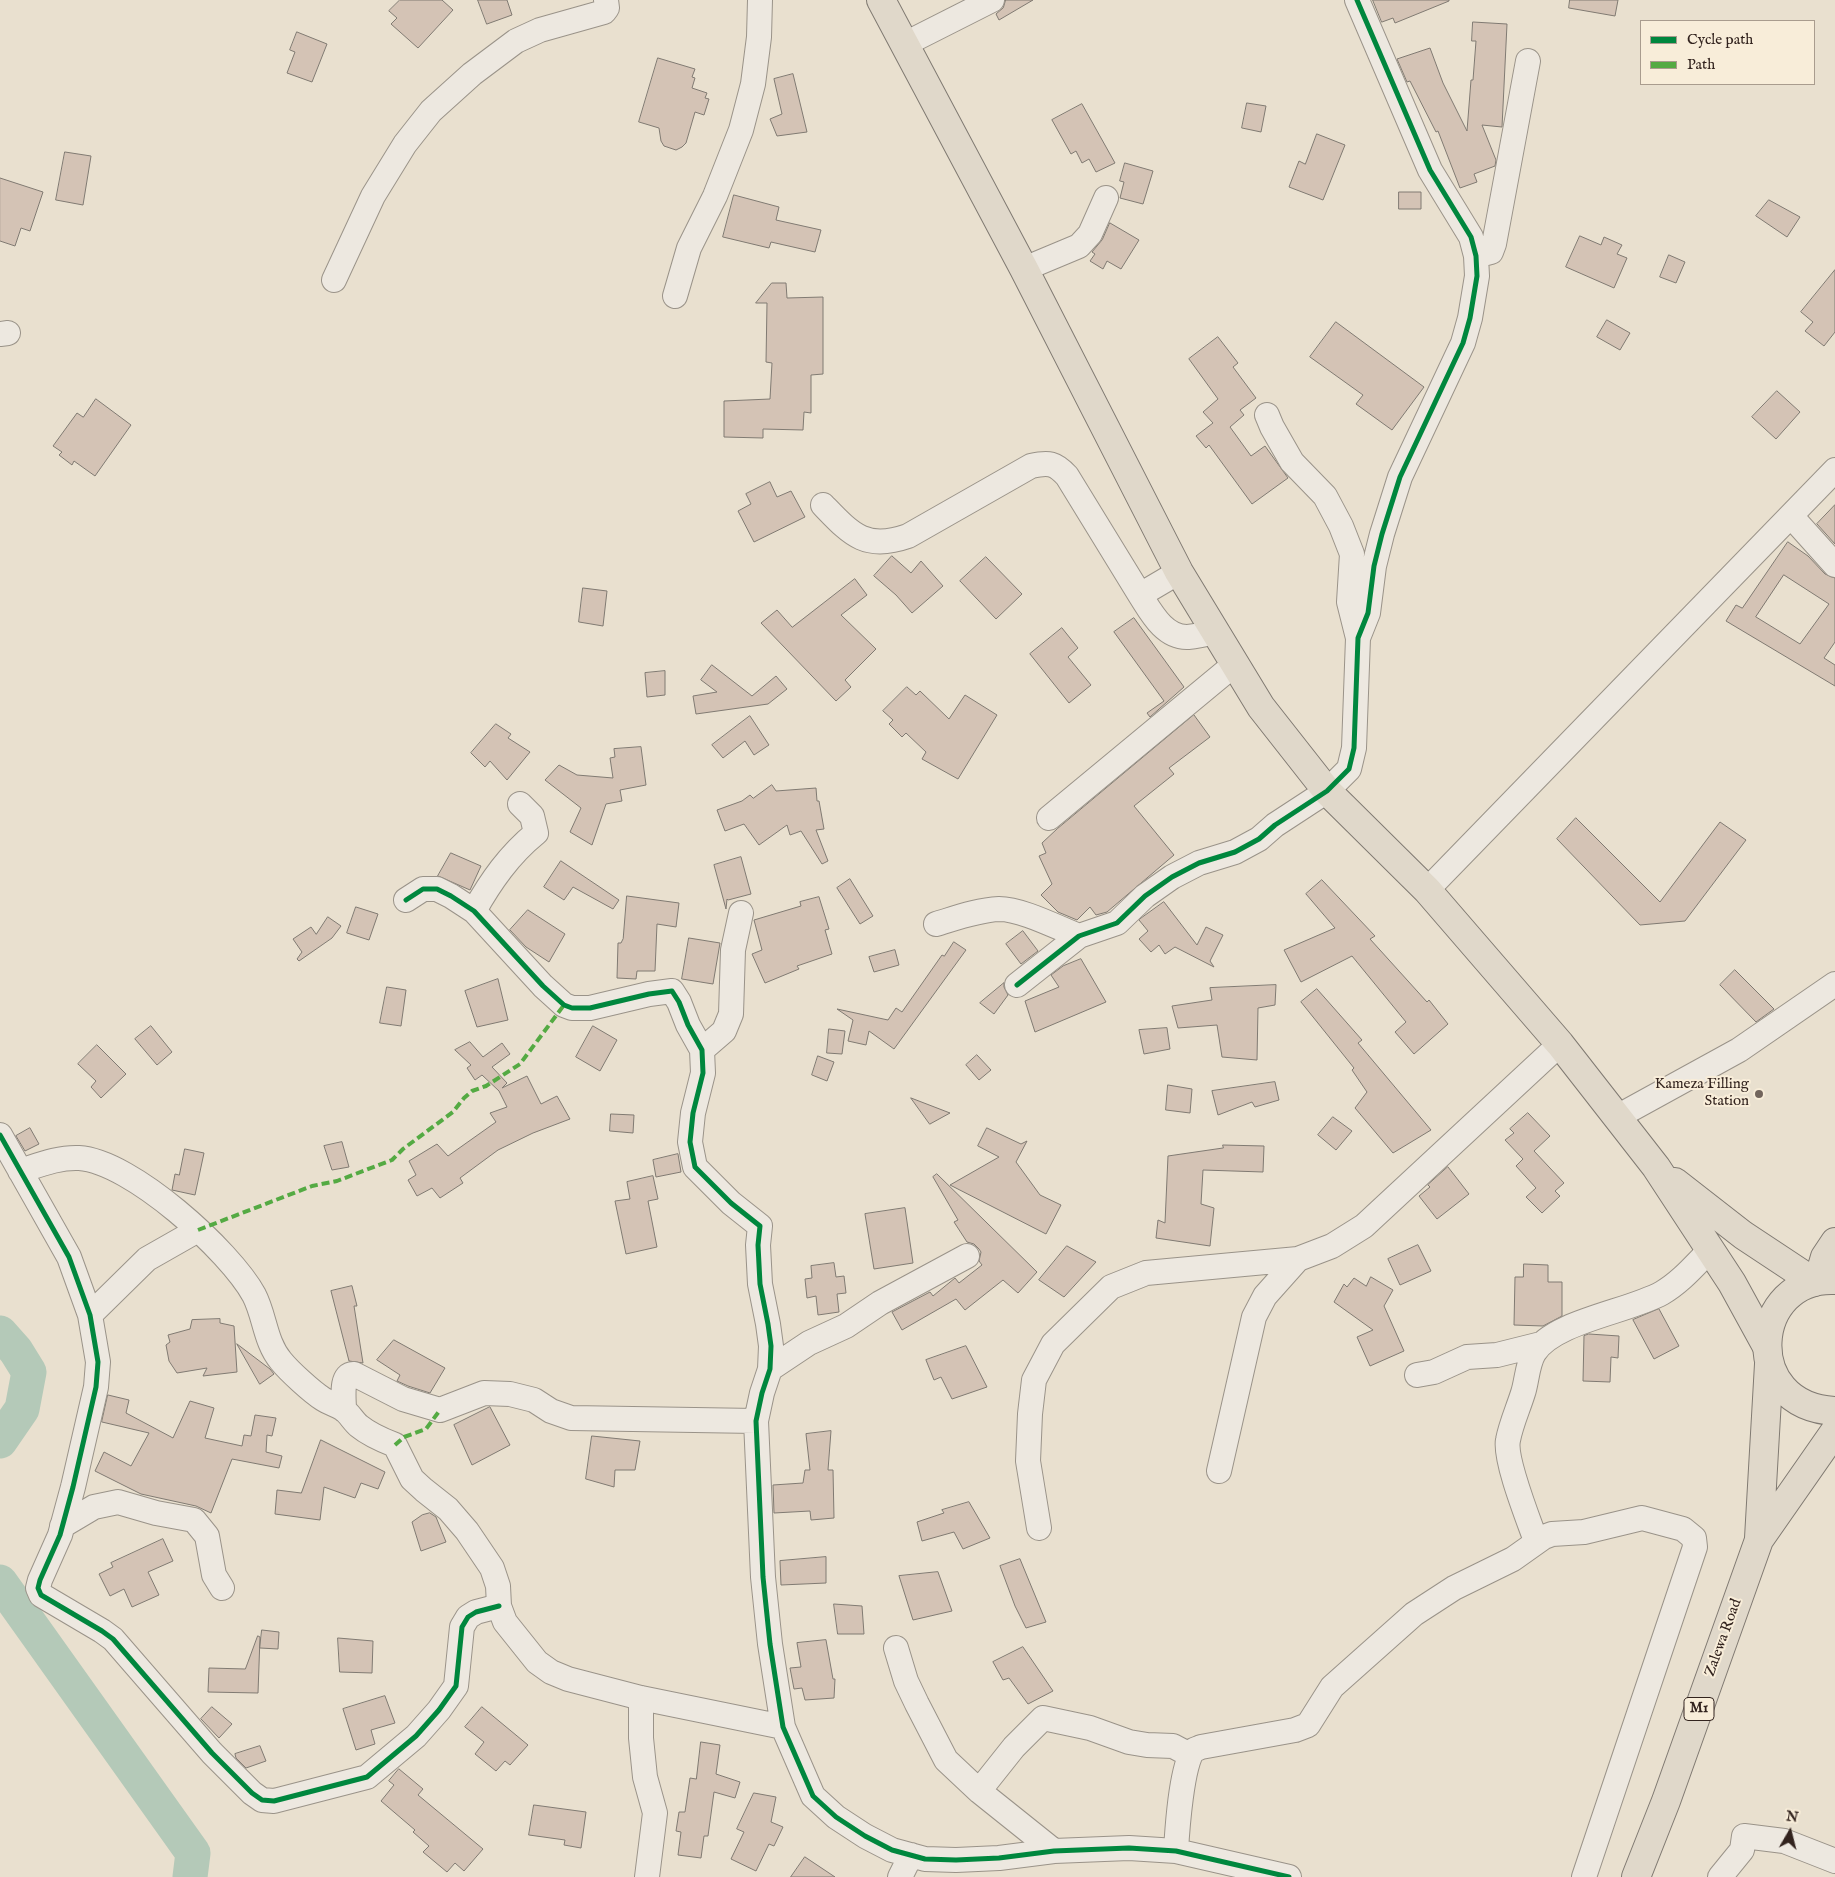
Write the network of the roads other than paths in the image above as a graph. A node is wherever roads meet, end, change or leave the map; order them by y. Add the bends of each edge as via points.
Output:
1 (606, 0) edge
2 (760, 0) edge
3 (882, 0) edge
4 (992, 0) edge
5 (1357, 0) edge
6 (904, 44) junction
7 (1528, 61) dead end
8 (1106, 198) dead end
9 (1476, 256) junction
10 (1024, 269) junction
11 (334, 280) dead end
12 (675, 296) dead end
13 (1267, 415) dead end
14 (1835, 470) edge
15 (823, 505) dead end
16 (1791, 516) junction
17 (1835, 565) edge
18 (1179, 572) junction
19 (1140, 595) junction
20 (1216, 632) junction
21 (1358, 638) junction
22 (1235, 664) junction
23 (1327, 791) junction
24 (520, 804) dead end
25 (1049, 818) dead end
26 (1427, 890) junction
27 (406, 900) dead end
28 (474, 911) junction
29 (741, 912) dead end
30 (936, 924) dead end
31 (1080, 936) junction
32 (1835, 984) edge
33 (1017, 985) dead end
34 (1560, 1044) junction
35 (702, 1050) junction
36 (1616, 1117) junction
37 (0, 1135) edge
38 (1656, 1167) junction
39 (20, 1171) junction
40 (198, 1230) junction
41 (1835, 1242) edge
42 (1710, 1250) junction
43 (967, 1256) dead end
44 (1298, 1259) junction
45 (1822, 1281) edge
46 (90, 1315) junction
47 (1541, 1344) junction
48 (1768, 1354) junction
49 (770, 1370) junction
50 (1417, 1375) dead end
51 (344, 1410) junction
52 (1835, 1411) edge
53 (756, 1421) junction
54 (1835, 1431) edge
55 (1219, 1471) dead end
56 (62, 1526) junction
57 (1039, 1528) dead end
58 (1759, 1540) junction
59 (1536, 1541) junction
60 (222, 1588) dead end
61 (499, 1606) junction
62 (896, 1648) dead end
63 (641, 1698) junction
64 (782, 1728) junction
65 (1190, 1755) junction
66 (979, 1791) junction
67 (1054, 1851) junction
68 (1176, 1851) junction
69 (911, 1855) junction
70 (1835, 1861) edge
71 (647, 1877) edge
72 (900, 1877) edge
73 (1289, 1877) edge
74 (1584, 1877) edge
75 (1636, 1877) edge
76 (1720, 1877) edge

1 - 11 street via 604,12 540,30 516,41 431,111 405,144 372,196
2 - 12 street via 753,84 741,130 715,196 689,248
3 - 6 main road
4 - 6 street
5 - 9 street via 1430,170 1471,237
6 - 10 main road
7 - 9 street via 1494,244 1491,252
8 - 10 street via 1090,234 1079,246
9 - 21 street via 1477,276 1463,343 1400,477 1374,566 1368,613
10 - 18 main road
13 - 21 street via 1292,462 1325,496 1341,526 1352,554 1349,602
14 - 16 street
15 - 19 street via 849,532 862,539 893,542 1031,466 1045,462 1068,476
16 - 17 street
16 - 26 street
18 - 19 street
18 - 20 main road
19 - 20 street via 1157,622 1172,633 1187,637
20 - 22 main road
21 - 23 street via 1354,748 1349,769
22 - 23 main road via 1262,707
22 - 25 street
23 - 26 main road
23 - 31 street via 1259,839 1172,877 1145,896 1117,923
24 - 28 street via 532,816 536,833 519,846 502,867
26 - 34 main road
27 - 28 street via 423,889 437,889
28 - 35 street via 564,1005 590,1008 672,991
29 - 35 street via 733,950 731,1014 724,1031
30 - 31 street via 985,910 1014,910
31 - 33 street
32 - 36 street via 1739,1050
34 - 36 main road
34 - 44 street via 1364,1226 1332,1246
35 - 49 street via 703,1073 690,1142 695,1167 730,1203 760,1226 760,1284 768,1324
36 - 38 main road
37 - 39 street
38 - 42 main road
38 - 45 main road via 1743,1235
39 - 40 street via 55,1160 79,1158 99,1162 137,1182 177,1210
39 - 46 street via 69,1258
40 - 46 street via 147,1259
40 - 51 street via 234,1266 254,1296 271,1346 281,1362 322,1398
41 - 45 main road via 1825,1257
42 - 47 street via 1682,1279 1663,1292 1569,1327
42 - 48 main road via 1732,1283
43 - 49 street via 880,1303 846,1326 809,1343
44 - 55 street via 1265,1296 1254,1317
44 - 57 street via 1146,1274 1111,1287 1053,1344 1034,1380 1030,1414 1028,1461
45 - 48 main road, M1 via 1795,1291 1780,1306 1770,1324
46 - 56 street via 98,1362 96,1387
47 - 50 street via 1497,1356 1467,1357 1434,1372
47 - 59 street via 1530,1362 1507,1450
48 - 52 main road via 1775,1377 1783,1389 1806,1406
48 - 58 main road, Zalewa Road / M1
49 - 53 street
51 - 53 street via 345,1380 350,1373 403,1399 440,1410 484,1393 510,1394 534,1400 571,1418
51 - 61 street via 373,1436 395,1445 412,1479 448,1508 467,1531 492,1568 498,1586
53 - 64 street via 763,1577
54 - 58 main road, Zalewa Road / M1
56 - 60 street via 94,1507 118,1502 194,1520 208,1536 214,1575
56 - 61 street via 40,1580 38,1588 41,1595 102,1630 113,1640 212,1753 262,1800 274,1801 359,1780 374,1772 416,1736 456,1686 462,1627 468,1618 476,1612
58 - 75 main road, Zalewa Road / M1
59 - 65 street via 1514,1559 1454,1588 1414,1614 1332,1687 1308,1725 1201,1747
59 - 74 street via 1552,1534 1584,1532 1642,1518 1684,1529 1694,1538 1695,1546
61 - 63 street via 512,1632 537,1662 551,1672
62 - 66 street via 906,1681 946,1760
63 - 64 street
63 - 71 street via 645,1777 655,1813
64 - 69 street via 813,1796 836,1817 865,1836 892,1850
65 - 66 street via 1173,1746 1129,1742 1083,1726 1043,1718 1009,1752
65 - 68 street
66 - 67 street
67 - 68 street via 1129,1848
67 - 69 street via 956,1860
68 - 73 street
69 - 72 street
70 - 76 street via 1784,1841 1744,1836 1742,1850

